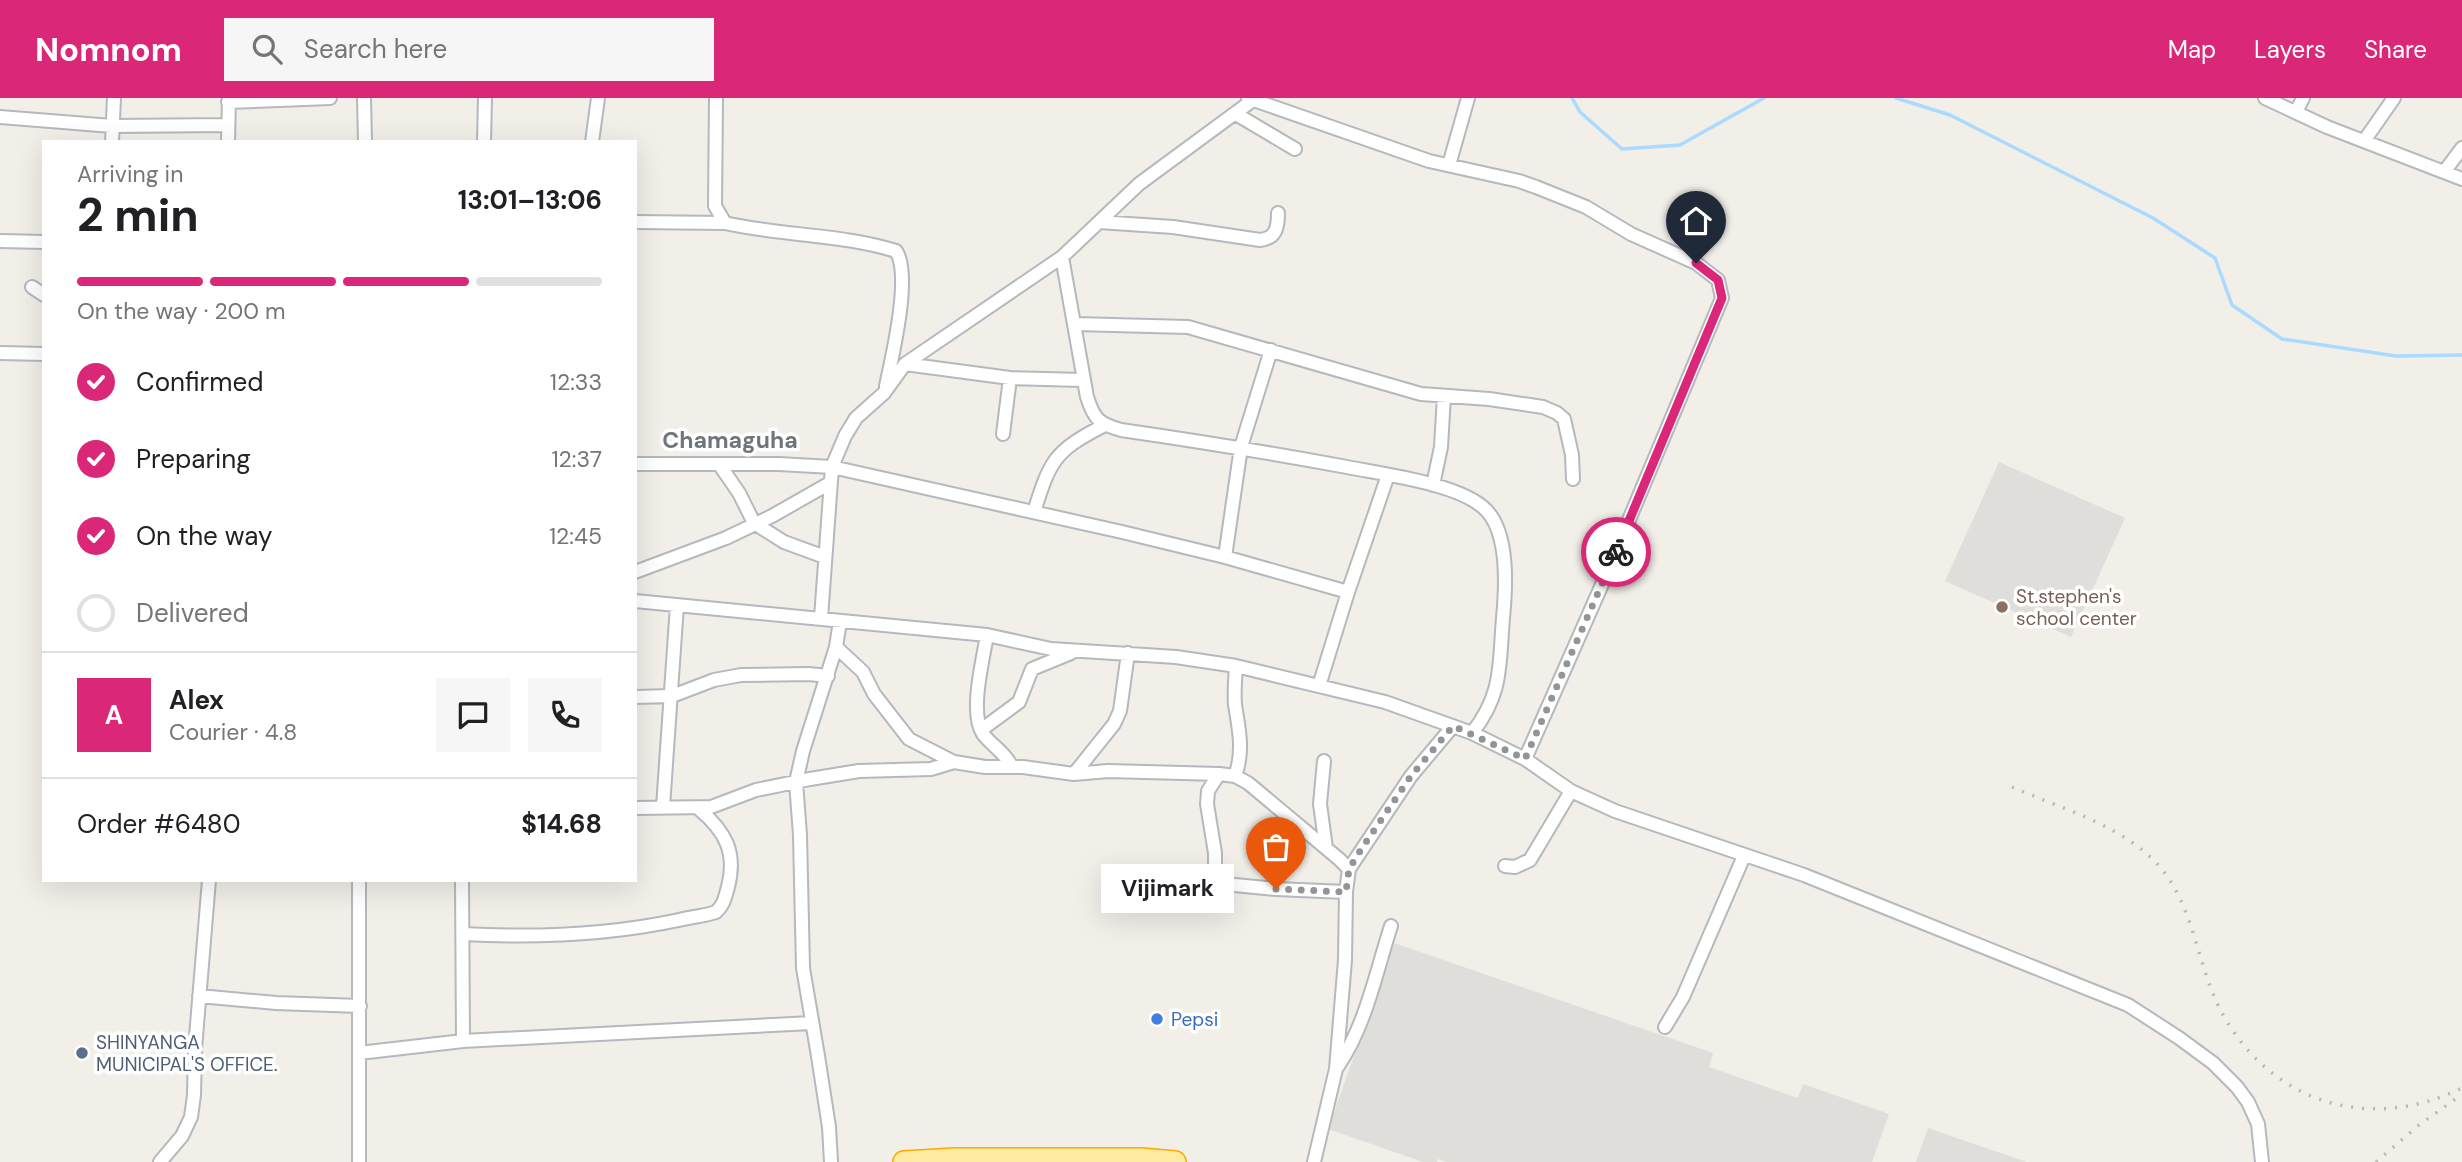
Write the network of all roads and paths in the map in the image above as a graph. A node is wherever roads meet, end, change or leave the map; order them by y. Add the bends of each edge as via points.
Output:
1 (114, 98) edge
2 (330, 98) edge
3 (364, 98) edge
4 (485, 98) edge
5 (598, 98) edge
6 (716, 98) edge
7 (1468, 98) edge
8 (2265, 98) edge
9 (2303, 98) edge
10 (2394, 98) edge
11 (1250, 99) edge
12 (229, 100) edge
13 (2296, 112) junction
14 (1236, 114) junction
15 (0, 117) edge
16 (228, 125) junction
17 (112, 126) junction
18 (112, 140) edge
19 (228, 140) edge
20 (365, 140) edge
21 (484, 140) edge
22 (592, 140) edge
23 (2364, 141) junction
24 (2462, 148) edge
25 (1295, 149) dead end
26 (1448, 165) junction
27 (2444, 172) junction
28 (2462, 179) edge
29 (1278, 213) dead end
30 (637, 222) edge
31 (1099, 222) junction
32 (725, 223) junction
33 (0, 240) edge
34 (42, 242) edge
35 (1062, 257) junction
36 (32, 287) dead end
37 (42, 294) edge
38 (1076, 324) junction
39 (1271, 349) junction
40 (0, 353) edge
41 (42, 354) edge
42 (905, 364) junction
43 (1010, 379) junction
44 (1083, 380) junction
45 (884, 393) junction
46 (1444, 396) junction
47 (1103, 426) junction
48 (1003, 434) dead end
49 (1241, 447) junction
50 (637, 464) edge
51 (719, 464) junction
52 (832, 467) junction
53 (1388, 475) junction
54 (1573, 479) dead end
55 (830, 483) junction
56 (1433, 485) junction
57 (1034, 512) junction
58 (754, 523) junction
59 (825, 557) junction
60 (1225, 557) junction
61 (637, 571) edge
62 (1348, 592) junction
63 (637, 601) edge
64 (677, 605) junction
65 (821, 618) junction
66 (840, 621) junction
67 (987, 635) junction
68 (836, 647) junction
69 (1079, 651) junction
70 (1128, 653) junction
71 (1236, 666) junction
72 (828, 676) junction
73 (1319, 686) junction
74 (671, 695) junction
75 (637, 697) edge
76 (1453, 726) junction
77 (981, 730) junction
78 (1472, 733) junction
79 (912, 742) junction
80 (1525, 759) junction
81 (1324, 761) dead end
82 (954, 762) junction
83 (1012, 767) junction
84 (926, 769) junction
85 (1074, 774) junction
86 (1219, 774) junction
87 (1235, 776) junction
88 (796, 782) junction
89 (1571, 790) junction
90 (663, 807) junction
91 (637, 808) edge
92 (699, 808) junction
93 (1326, 848) junction
94 (1744, 856) junction
95 (1505, 866) dead end
96 (1349, 869) junction
97 (209, 882) edge
98 (359, 882) edge
99 (462, 882) edge
100 (1346, 892) junction
101 (1391, 926) dead end
102 (463, 934) junction
103 (199, 996) junction
104 (360, 1006) junction
105 (813, 1023) junction
106 (1665, 1027) dead end
107 (463, 1041) junction
108 (359, 1053) junction
109 (1336, 1069) junction
110 (976, 1161) edge
111 (1117, 1161) edge
112 (160, 1162) edge
113 (359, 1162) edge
114 (831, 1162) edge
115 (904, 1162) edge
116 (1175, 1162) edge
117 (1314, 1162) edge
118 (2262, 1162) edge

1 - 17 street
2 - 12 street
3 - 20 street
4 - 21 street
5 - 22 street
6 - 32 street via 715,206
7 - 26 street
8 - 13 street
9 - 13 street
10 - 23 street
11 - 14 street
11 - 26 street
12 - 16 street
13 - 23 street
14 - 25 street
14 - 31 street via 1139,184
15 - 17 street
16 - 17 street
16 - 19 street
17 - 18 street
23 - 27 street
24 - 27 street
26 - 80 street via 1519,181 1586,207 1630,234 1696,263 1718,280 1722,298
27 - 28 street
29 - 31 street via 1275,232 1263,240
30 - 32 street
31 - 35 street
32 - 45 street via 861,241 897,251 902,265 898,331
33 - 34 street
35 - 38 street
35 - 42 street
36 - 37 street
38 - 39 street via 1188,327
38 - 44 street
39 - 46 street via 1421,394
39 - 49 street
40 - 41 street
42 - 43 street
42 - 45 street
43 - 44 street
43 - 48 street
44 - 47 street via 1090,405
45 - 52 street via 856,418
46 - 54 street via 1516,402 1557,413 1564,419
46 - 56 street
47 - 49 street
47 - 57 street via 1078,438 1056,458
49 - 53 street
49 - 60 street
50 - 51 street
51 - 52 street
51 - 58 street
52 - 55 street
52 - 57 street
53 - 56 street
53 - 62 street
55 - 58 street
55 - 59 street
56 - 78 street via 1486,509 1501,534 1504,603 1499,679 1484,719
57 - 60 street
58 - 59 street via 784,542
58 - 61 street
59 - 65 street
60 - 62 street
62 - 73 street
63 - 64 street
64 - 65 street
64 - 74 street
65 - 66 street
66 - 67 street
66 - 68 street
67 - 69 street
67 - 77 street via 976,718
68 - 72 street
68 - 79 street via 859,666 883,707
69 - 70 street
69 - 77 street via 1032,670 1019,702
70 - 71 street
70 - 85 street via 1120,711
71 - 73 street
71 - 87 street via 1241,744
72 - 74 street via 741,675
72 - 88 street
73 - 76 street via 1385,702
74 - 75 street
74 - 90 street
76 - 78 street
76 - 96 street via 1411,776
77 - 83 street
78 - 80 street
79 - 82 street
79 - 84 street
80 - 89 street
81 - 93 street via 1320,804
82 - 83 street
82 - 84 street
83 - 85 street
84 - 88 street via 859,771
85 - 86 street
86 - 87 street
86 - 100 street via 1208,791 1207,803 1219,881
87 - 93 street
88 - 92 street
88 - 105 street via 802,949
89 - 94 street via 1615,811
89 - 95 street via 1530,860
90 - 91 street
90 - 92 street
92 - 102 street via 720,830 731,853 729,881 716,912 575,935
93 - 96 street
94 - 106 street via 1683,997
94 - 118 street via 1804,875 2128,1005 2213,1063 2236,1087 2258,1124
96 - 100 street
97 - 103 street
98 - 104 street
99 - 102 street
100 - 109 street
101 - 109 street via 1364,1011
102 - 107 street
103 - 104 street
103 - 112 street via 191,1117
104 - 108 street
105 - 107 street
105 - 114 street
107 - 108 street
108 - 113 street
109 - 117 street
110 - 111 highway
110 - 115 highway
111 - 116 highway

